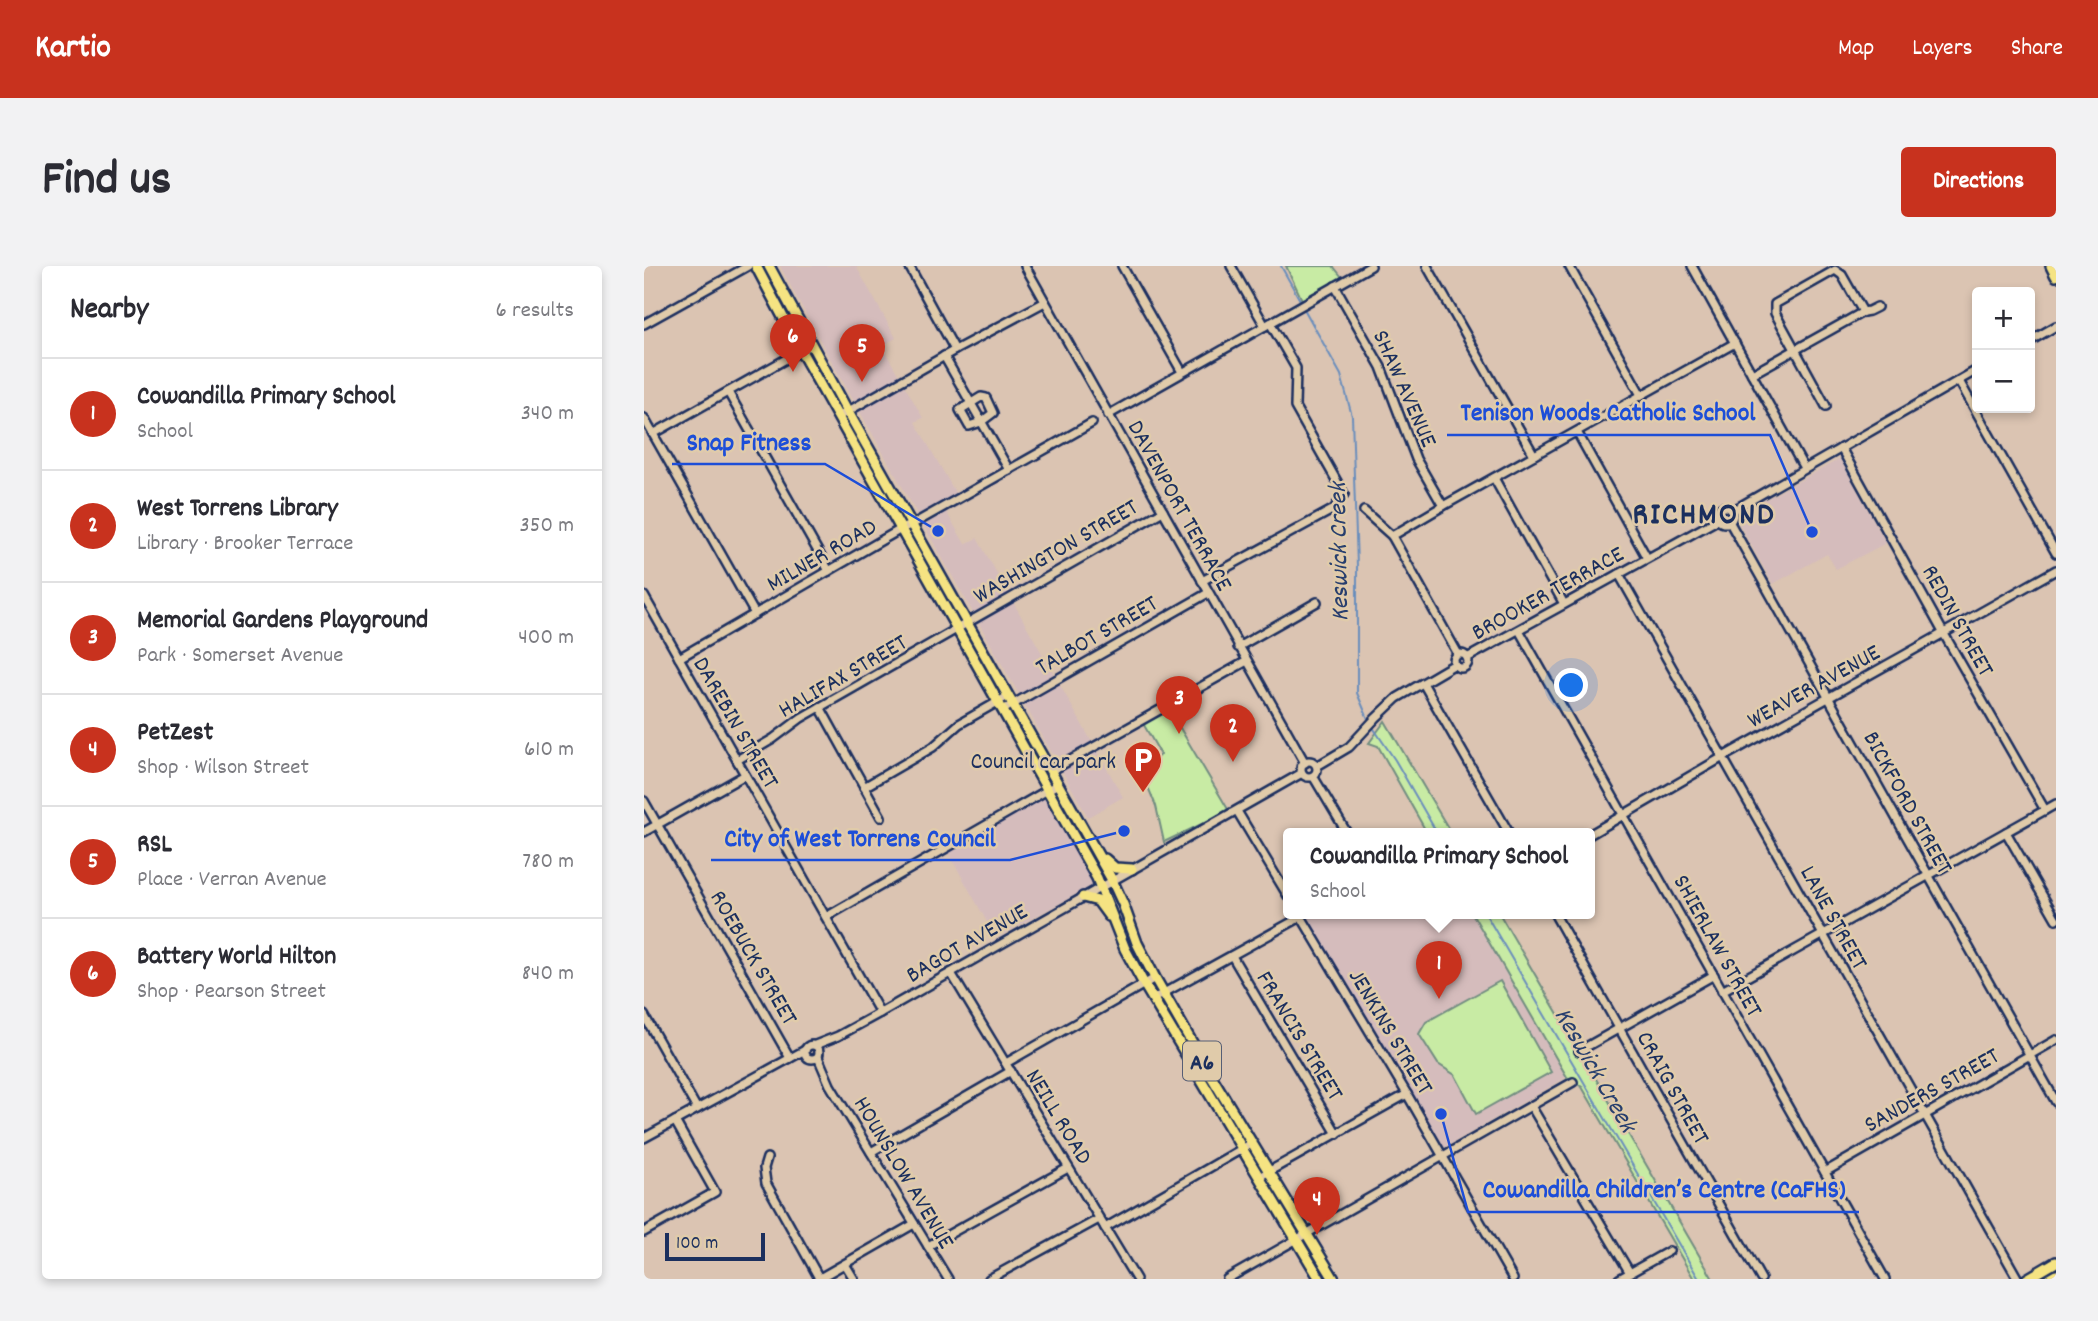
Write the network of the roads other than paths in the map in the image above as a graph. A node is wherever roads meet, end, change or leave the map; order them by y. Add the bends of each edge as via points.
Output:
1 (748, 266) edge
2 (756, 266) edge
3 (769, 266) edge
4 (909, 266) edge
5 (1025, 266) edge
6 (1122, 266) edge
7 (1231, 266) edge
8 (1371, 266) edge
9 (1427, 266) edge
10 (1569, 266) edge
11 (1692, 266) edge
12 (2051, 266) edge
13 (1838, 268) edge
14 (2056, 276) edge
15 (1335, 286) junction
16 (1045, 302) junction
17 (1877, 307) dead end
18 (1863, 312) junction
19 (644, 324) edge
20 (1267, 324) junction
21 (2056, 326) edge
22 (2035, 338) edge
23 (1735, 343) junction
24 (811, 345) junction
25 (1795, 349) junction
26 (955, 350) junction
27 (801, 351) junction
28 (944, 356) junction
29 (1182, 372) junction
30 (1972, 373) edge
31 (1752, 374) junction
32 (1959, 381) junction
33 (728, 392) junction
34 (1641, 395) junction
35 (971, 403) junction
36 (1826, 406) dead end
37 (848, 412) junction
38 (1108, 415) junction
39 (838, 417) junction
40 (644, 418) edge
41 (981, 422) junction
42 (1092, 423) dead end
43 (1577, 432) junction
44 (653, 434) junction
45 (1841, 448) junction
46 (1534, 455) junction
47 (1804, 468) junction
48 (1009, 470) junction
49 (1494, 478) junction
50 (1443, 506) junction
51 (1364, 511) dead end
52 (1732, 511) junction
53 (1163, 512) junction
54 (1718, 519) junction
55 (1729, 521) junction
56 (912, 525) junction
57 (901, 529) junction
58 (1392, 536) junction
59 (2056, 552) edge
60 (1647, 558) junction
61 (2056, 569) edge
62 (829, 571) junction
63 (1619, 574) junction
64 (1202, 581) junction
65 (1208, 593) junction
66 (644, 596) edge
67 (1317, 602) dead end
68 (1564, 604) junction
69 (755, 614) junction
70 (967, 622) junction
71 (957, 630) junction
72 (1519, 630) junction
73 (1944, 634) junction
74 (1238, 647) junction
75 (1458, 654) junction
76 (679, 658) junction
77 (1467, 658) junction
78 (1247, 662) junction
79 (1455, 664) junction
80 (1423, 683) junction
81 (1828, 698) junction
82 (1010, 700) junction
83 (1000, 706) junction
84 (820, 707) junction
85 (1723, 757) junction
86 (737, 760) junction
87 (1304, 762) junction
88 (1317, 766) junction
89 (1051, 771) junction
90 (1302, 773) junction
91 (745, 775) junction
92 (1313, 776) junction
93 (1058, 784) junction
94 (864, 787) junction
95 (1047, 790) junction
96 (644, 801) edge
97 (2056, 804) edge
98 (2045, 810) junction
99 (1237, 811) junction
100 (1625, 814) junction
101 (881, 817) dead end
102 (657, 824) junction
103 (1345, 828) edge
104 (1505, 828) edge
105 (644, 832) edge
106 (1595, 832) edge
107 (2006, 832) junction
108 (1093, 848) junction
109 (1132, 869) junction
110 (1928, 876) junction
111 (1112, 880) junction
112 (1283, 886) edge
113 (1101, 887) junction
114 (1083, 897) junction
115 (826, 917) junction
116 (1293, 919) edge
117 (1302, 919) edge
118 (1557, 919) edge
119 (2056, 919) edge
120 (1114, 923) junction
121 (1823, 935) junction
122 (1232, 956) junction
123 (951, 973) junction
124 (1714, 975) junction
125 (1155, 978) junction
126 (1144, 984) junction
127 (1722, 991) junction
128 (1164, 994) junction
129 (1153, 999) junction
130 (880, 1013) junction
131 (644, 1015) edge
132 (1619, 1028) junction
133 (2056, 1040) edge
134 (1579, 1051) dead end
135 (812, 1053) junction
136 (2030, 1055) junction
137 (793, 1057) junction
138 (1006, 1063) junction
139 (1011, 1072) junction
140 (1573, 1083) dead end
141 (1407, 1094) junction
142 (2056, 1102) edge
143 (1531, 1106) junction
144 (697, 1109) junction
145 (1924, 1115) junction
146 (675, 1121) junction
147 (1337, 1133) junction
148 (644, 1138) edge
149 (1252, 1143) junction
150 (1242, 1148) junction
151 (871, 1152) junction
152 (1443, 1157) junction
153 (767, 1158) dead end
154 (1068, 1168) junction
155 (1270, 1171) junction
156 (1825, 1172) junction
157 (1259, 1177) junction
158 (1100, 1219) junction
159 (914, 1224) junction
160 (1105, 1228) junction
161 (644, 1232) edge
162 (1307, 1234) junction
163 (1296, 1240) junction
164 (928, 1246) junction
165 (1669, 1251) dead end
166 (2056, 1262) edge
167 (845, 1264) junction
168 (1630, 1273) junction
169 (2056, 1275) edge
170 (818, 1278) edge
171 (854, 1279) edge
172 (948, 1279) edge
173 (989, 1279) edge
174 (1136, 1279) edge
175 (1227, 1279) edge
176 (1320, 1279) edge
177 (1334, 1279) edge
178 (1513, 1279) edge
179 (1619, 1279) edge
180 (1761, 1279) edge
181 (1885, 1279) edge
182 (2018, 1279) edge
183 (2027, 1279) edge
184 (2049, 1279) edge

1 - 19 street
2 - 27 main road, A6
3 - 24 main road, A6
4 - 26 street
5 - 16 street, DAVENPORT TERRACE
6 - 29 street
7 - 20 street
8 - 15 street
9 - 46 street
10 - 34 street
11 - 23 street
12 - 14 main road
13 - 18 street
13 - 25 street via 1775,304 1775,313
15 - 20 street
15 - 50 street, SHAW AVENUE via 1381,367 1416,459
16 - 26 street
16 - 38 street, DAVENPORT TERRACE
17 - 18 street
18 - 25 street
20 - 29 street
20 - 64 street via 1296,368 1295,407 1344,494 1334,509
21 - 22 street
23 - 31 street
23 - 34 street
24 - 27 street
24 - 37 main road, A6
25 - 31 street
25 - 36 street
26 - 28 street
27 - 33 street
27 - 39 main road, A6
28 - 35 street
28 - 37 street
29 - 38 street
30 - 32 street
31 - 47 street
32 - 45 street
32 - 59 street
33 - 44 street
33 - 62 street
34 - 43 street
35 - 41 street
35 - 41 street via 962,407 961,413 969,426
35 - 41 street via 984,397 992,410
37 - 39 street
37 - 56 main road, A6
38 - 53 street, DAVENPORT TERRACE
39 - 57 main road, A6
40 - 44 street
41 - 48 street
42 - 48 street, MILNER ROAD
43 - 46 street
43 - 60 street
44 - 69 street
45 - 47 street
45 - 73 street, REDIN STREET
46 - 49 street
47 - 52 street
48 - 56 street, MILNER ROAD
49 - 50 street
49 - 68 street
50 - 58 street
51 - 58 street
52 - 54 street via 1722,508
52 - 55 street
53 - 64 street, DAVENPORT TERRACE
53 - 70 street, WASHINGTON STREET
54 - 55 street
54 - 60 street, BROOKER TERRACE
55 - 81 street, BICKFORD STREET
56 - 57 street, MILNER ROAD
56 - 70 main road, A6
57 - 62 street, MILNER ROAD
57 - 71 main road, A6
58 - 75 street
60 - 63 street, BROOKER TERRACE
61 - 73 street, WEAVER AVENUE
62 - 69 street, MILNER ROAD
63 - 68 street, BROOKER TERRACE
63 - 85 street, LANE STREET
64 - 65 street, DAVENPORT TERRACE
65 - 74 street, DAVENPORT TERRACE
65 - 82 street, TALBOT STREET
66 - 76 street, DAREBIN STREET
67 - 74 street
68 - 72 street, BROOKER TERRACE
69 - 76 street, MILNER ROAD
70 - 71 street, HALIFAX STREET
70 - 82 main road, A6
71 - 83 main road, A6
71 - 84 street, HALIFAX STREET
72 - 77 street, BROOKER TERRACE
72 - 100 street, SHIERLAW STREET
73 - 81 street, WEAVER AVENUE
73 - 98 street, REDIN STREET
74 - 78 street, DAVENPORT TERRACE
75 - 77 street
75 - 79 street
76 - 86 street, DAREBIN STREET
77 - 79 street via 1463,668
78 - 87 street, DAVENPORT TERRACE
78 - 89 street
79 - 80 street, BROOKER TERRACE
80 - 88 street, BROOKER TERRACE via 1397,698 1349,747
80 - 104 street
81 - 85 street, WEAVER AVENUE
81 - 110 street, BICKFORD STREET
82 - 83 street, TALBOT STREET
82 - 89 main road, A6
83 - 94 street, TALBOT STREET via 959,724 933,747
83 - 95 main road, A6
84 - 86 street, HALIFAX STREET
84 - 94 street
85 - 100 street, WEAVER AVENUE
85 - 121 street, LANE STREET
86 - 91 street, DAREBIN STREET
87 - 88 street
87 - 90 street
88 - 92 street
89 - 93 main road, A6
90 - 92 street
90 - 99 street
91 - 102 street
91 - 115 street, DAREBIN STREET
92 - 103 street
93 - 95 street
93 - 108 main road, A6
94 - 101 street
95 - 113 main road, A6
95 - 115 street
96 - 102 street, ROEBUCK STREET
97 - 98 street
98 - 107 street
99 - 109 street
99 - 112 street
100 - 106 street, WEAVER AVENUE
100 - 124 street, SHIERLAW STREET
102 - 105 street
102 - 137 street, ROEBUCK STREET
107 - 110 street
107 - 119 street
108 - 109 main road via 1113,868
108 - 111 main road, A6
109 - 111 street
110 - 121 street
110 - 136 street, BICKFORD STREET
111 - 113 street, BAGOT AVENUE
111 - 125 main road, A6
113 - 114 street, BAGOT AVENUE
113 - 120 main road, A6
114 - 120 main road via 1098,901
114 - 123 street, BAGOT AVENUE
115 - 130 street, DAREBIN STREET
116 - 122 street
117 - 141 street, JENKINS STREET
118 - 132 street, CRAIG STREET
120 - 126 main road, A6
121 - 127 street
121 - 145 street, LANE STREET
122 - 128 street
122 - 147 street, FRANCIS STREET
123 - 130 street, BAGOT AVENUE
123 - 138 street, NEILL ROAD
124 - 127 street, SHIERLAW STREET
124 - 132 street
125 - 126 street
125 - 128 main road, A6
126 - 129 main road, A6
126 - 138 street
127 - 156 street, SHIERLAW STREET
128 - 129 street
128 - 149 main road, A6
129 - 150 main road, A6
130 - 135 street, BAGOT AVENUE
131 - 144 street
132 - 134 street
132 - 180 street, CRAIG STREET
133 - 136 street, SANDERS STREET
135 - 137 street, BAGOT AVENUE
135 - 151 street, HOUNSLOW AVENUE
136 - 142 street, BICKFORD STREET
136 - 145 street, SANDERS STREET
137 - 144 street, BAGOT AVENUE
138 - 139 street, NEILL ROAD
139 - 151 street
139 - 154 street, NEILL ROAD
140 - 143 street
141 - 147 street
141 - 152 street, JENKINS STREET
143 - 152 street
143 - 168 street
144 - 146 street, BAGOT AVENUE
145 - 156 street, SANDERS STREET
145 - 182 street, LANE STREET
146 - 148 street, BAGOT AVENUE
146 - 161 street via 715,1192
147 - 155 street
149 - 150 street
149 - 155 main road, A6
150 - 157 main road, A6
150 - 160 street
151 - 159 street, HOUNSLOW AVENUE
152 - 162 street
152 - 178 street, JENKINS STREET
153 - 170 street via 766,1183
154 - 158 street, NEILL ROAD
154 - 164 street
155 - 157 street
155 - 162 main road, A6
156 - 181 street, SHIERLAW STREET
157 - 163 main road, A6
158 - 160 street, NEILL ROAD
158 - 173 street
159 - 164 street, HOUNSLOW AVENUE
159 - 167 street
160 - 174 street, NEILL ROAD
162 - 163 street
162 - 177 main road, A6
163 - 175 street
163 - 176 main road, A6
164 - 172 street, HOUNSLOW AVENUE
165 - 168 street
166 - 183 main road
167 - 170 street
167 - 171 street
168 - 179 street
169 - 184 main road

